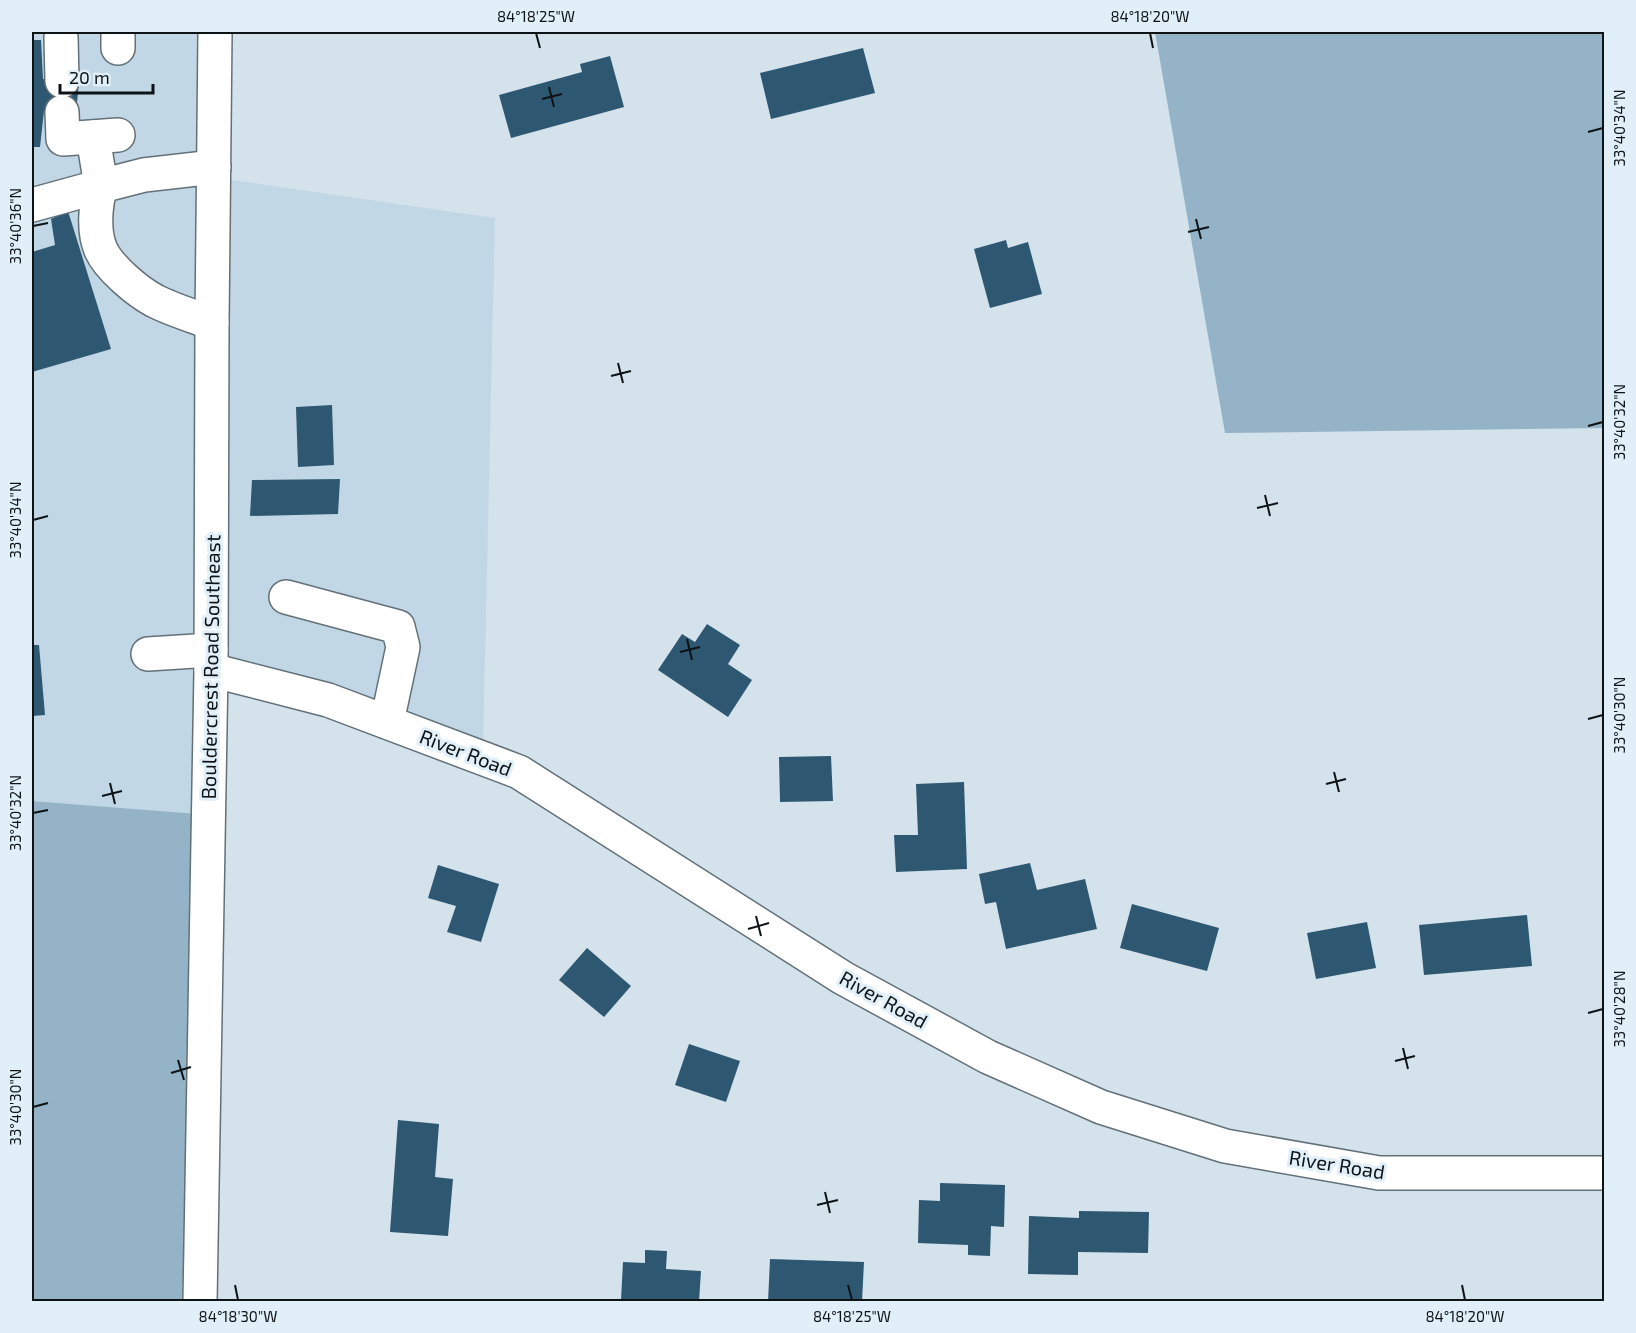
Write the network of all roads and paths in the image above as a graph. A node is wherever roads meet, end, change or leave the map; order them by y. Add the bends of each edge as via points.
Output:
1 (215, 32) edge
2 (60, 37) dead end
3 (214, 167) junction
4 (101, 186) junction
5 (32, 205) edge
6 (212, 323) junction
7 (286, 597) dead end
8 (148, 654) dead end
9 (211, 660) junction
10 (387, 722) junction
11 (1605, 1173) edge
12 (200, 1302) edge

1 - 3 street, Bouldercrest Road Southeast
2 - 4 street via 63,139 105,136
3 - 4 street via 144,175
3 - 6 street, Bouldercrest Road Southeast
4 - 5 street
4 - 6 street via 97,234 111,265 154,300
6 - 9 street, Bouldercrest Road Southeast
7 - 10 street via 398,627 403,647
8 - 9 street, River Road
9 - 10 street, River Road
9 - 12 street, Bouldercrest Road Southeast
10 - 11 street, River Road via 519,772 843,978 988,1056 1101,1107 1225,1146 1379,1173

